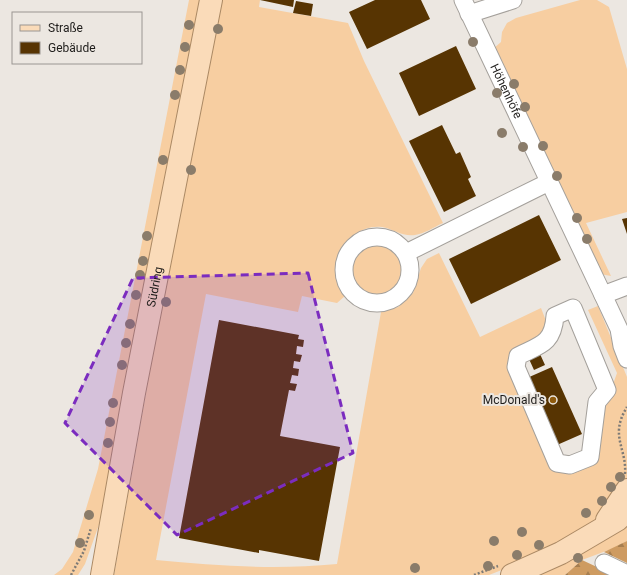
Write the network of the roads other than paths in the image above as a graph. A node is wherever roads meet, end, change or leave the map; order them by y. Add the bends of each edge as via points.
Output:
1 (211, 0) edge
2 (513, 0) edge
3 (466, 7) edge
4 (549, 182) junction
5 (406, 253) dead end
6 (627, 286) edge
7 (603, 295) junction
8 (573, 308) joint
9 (623, 334) edge
10 (627, 359) edge
11 (625, 485) edge
12 (627, 511) edge
13 (112, 516) junction
14 (601, 527) junction
15 (604, 563) dead end
16 (507, 569) edge
17 (627, 574) edge
18 (86, 575) edge
19 (102, 575) edge

1 - 13 main road, Südring
2 - 3 street
3 - 4 street, Höhenhöfe
4 - 5 street
4 - 7 street, Höhenhöfe
6 - 7 street
7 - 9 street, Höhenhöfe
8 - 8 street via 555,316 554,328 545,343 518,356 516,367 557,463 570,465 590,457 597,402 607,390
9 - 10 street, Höhenhöfe via 622,346
11 - 14 main road
12 - 14 main road via 617,520
13 - 18 main road
13 - 19 main road, Südring
14 - 16 main road via 561,553
15 - 17 street

